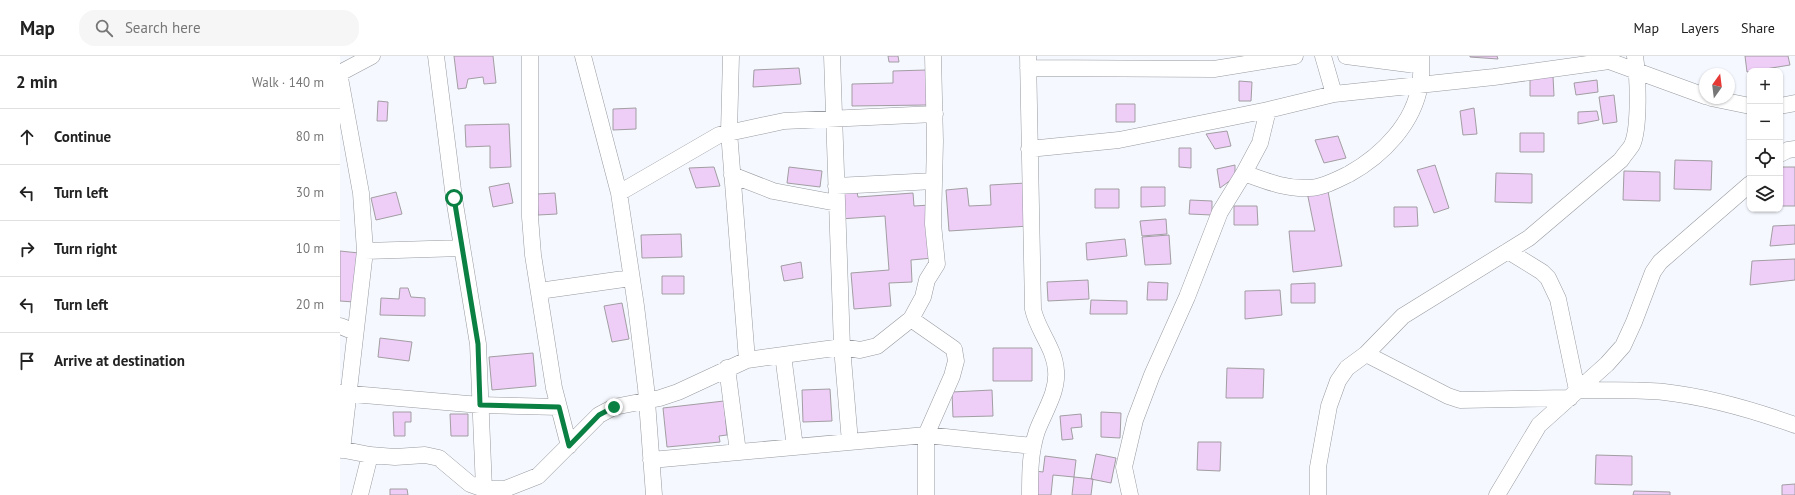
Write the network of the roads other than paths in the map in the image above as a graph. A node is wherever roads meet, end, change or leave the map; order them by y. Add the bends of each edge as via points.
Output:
1 (372, 56) edge
2 (436, 56) edge
3 (530, 56) edge
4 (583, 56) edge
5 (731, 56) edge
6 (832, 56) edge
7 (933, 56) edge
8 (1295, 56) edge
9 (1323, 56) edge
10 (1346, 56) edge
11 (1635, 56) edge
12 (1421, 59) edge
13 (1028, 62) edge
14 (1097, 62) edge
15 (348, 65) edge
16 (1637, 72) junction
17 (340, 78) edge
18 (1420, 84) junction
19 (1334, 94) junction
20 (1699, 94) edge
21 (1735, 103) edge
22 (1795, 103) edge
23 (1747, 105) edge
24 (1783, 105) edge
25 (1268, 110) junction
26 (934, 114) junction
27 (833, 119) junction
28 (730, 132) junction
29 (1029, 149) junction
30 (1795, 149) edge
31 (1783, 152) edge
32 (1244, 173) junction
33 (732, 175) junction
34 (934, 181) junction
35 (836, 186) junction
36 (1747, 187) edge
37 (619, 193) junction
38 (837, 203) junction
39 (462, 248) junction
40 (365, 251) junction
41 (1508, 251) junction
42 (631, 278) junction
43 (539, 291) junction
44 (911, 319) junction
45 (340, 326) edge
46 (355, 332) junction
47 (842, 346) junction
48 (1366, 354) junction
49 (783, 355) junction
50 (747, 360) junction
51 (727, 368) junction
52 (344, 394) edge
53 (1574, 394) junction
54 (646, 399) junction
55 (480, 405) junction
56 (559, 407) junction
57 (1795, 425) edge
58 (926, 436) junction
59 (850, 442) junction
60 (569, 446) junction
61 (1033, 446) junction
62 (795, 447) junction
63 (341, 449) edge
64 (738, 452) junction
65 (370, 455) junction
66 (651, 460) junction
67 (484, 490) junction
68 (360, 495) edge
69 (654, 495) edge
70 (926, 495) edge
71 (1030, 495) edge
72 (1130, 495) edge
73 (1318, 495) edge
74 (1497, 495) edge

1 - 15 street
2 - 39 street
3 - 43 street via 530,217
4 - 37 street
5 - 28 street
6 - 27 street
7 - 26 street
8 - 14 street via 1214,69
9 - 19 street
10 - 12 street via 1408,64
11 - 16 street
12 - 18 street
13 - 14 street
13 - 29 street
16 - 18 street via 1609,61
16 - 20 street
16 - 41 street via 1636,131 1632,145 1621,160 1529,238
17 - 40 street via 361,193
18 - 19 street
18 - 32 street via 1412,111 1396,136 1367,164 1336,181 1310,188 1285,188
19 - 25 street
21 - 23 street
22 - 24 street
25 - 29 street via 1119,140
25 - 32 street via 1260,143
26 - 27 street
26 - 34 street
27 - 28 street via 784,121
27 - 35 street
28 - 33 street
28 - 37 street via 719,135
29 - 61 street via 1033,309 1035,321 1053,354 1057,380
30 - 31 street
32 - 72 street via 1220,212 1135,420 1124,467
33 - 38 street via 773,191
33 - 50 street
34 - 35 street
34 - 44 street via 933,224 937,264 927,280 923,297
35 - 38 street
36 - 53 street via 1660,262 1653,272 1623,346
37 - 42 street
38 - 47 street
39 - 40 street
39 - 55 street via 478,344
40 - 46 street
41 - 48 street via 1403,316
41 - 53 street via 1542,272 1552,286 1558,299
42 - 43 street
42 - 54 street
43 - 56 street
44 - 47 street via 877,346 860,350
44 - 58 street via 954,349 956,361
45 - 46 street
46 - 52 street
47 - 49 street
47 - 59 street
48 - 53 street via 1460,400
48 - 73 street via 1347,368 1338,381 1329,406 1318,467
49 - 50 street
49 - 62 street
50 - 51 street
51 - 54 street via 678,392 660,398
51 - 64 street
52 - 55 street
52 - 63 street
53 - 57 street via 1663,392 1736,406
53 - 74 street via 1539,425
54 - 60 street via 614,407 599,415
54 - 66 street
55 - 56 street
55 - 67 street
56 - 60 street
58 - 59 street
58 - 61 street
58 - 70 street
59 - 62 street
60 - 67 street via 538,476 505,489
61 - 71 street
62 - 64 street
63 - 65 street
64 - 66 street
65 - 67 street via 424,455 439,458 470,484
65 - 68 street
66 - 69 street

